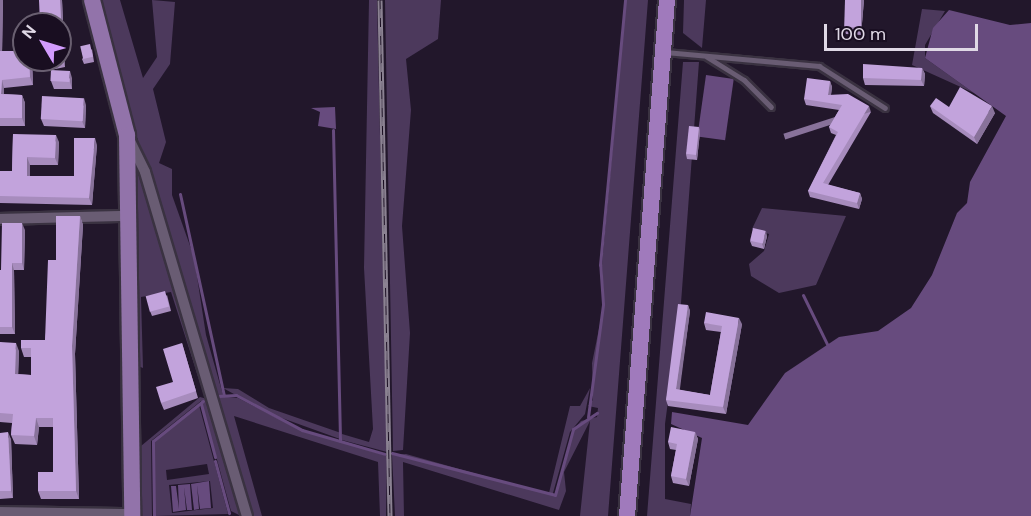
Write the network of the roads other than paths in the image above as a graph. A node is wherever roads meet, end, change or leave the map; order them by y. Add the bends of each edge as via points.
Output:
1 (92, 0) edge
2 (667, 0) edge
3 (663, 52) junction
4 (706, 56) junction
5 (771, 107) dead end
6 (885, 108) dead end
7 (127, 135) junction
8 (125, 216) junction
9 (0, 219) edge
10 (0, 512) edge
11 (132, 515) edge
12 (246, 516) edge
13 (627, 516) edge

1 - 7 main road
2 - 3 highway
3 - 4 lane
3 - 13 highway
4 - 5 lane via 744,80
4 - 6 lane via 819,66
7 - 8 main road
7 - 12 street via 145,172
8 - 9 street
8 - 11 main road
10 - 11 street

